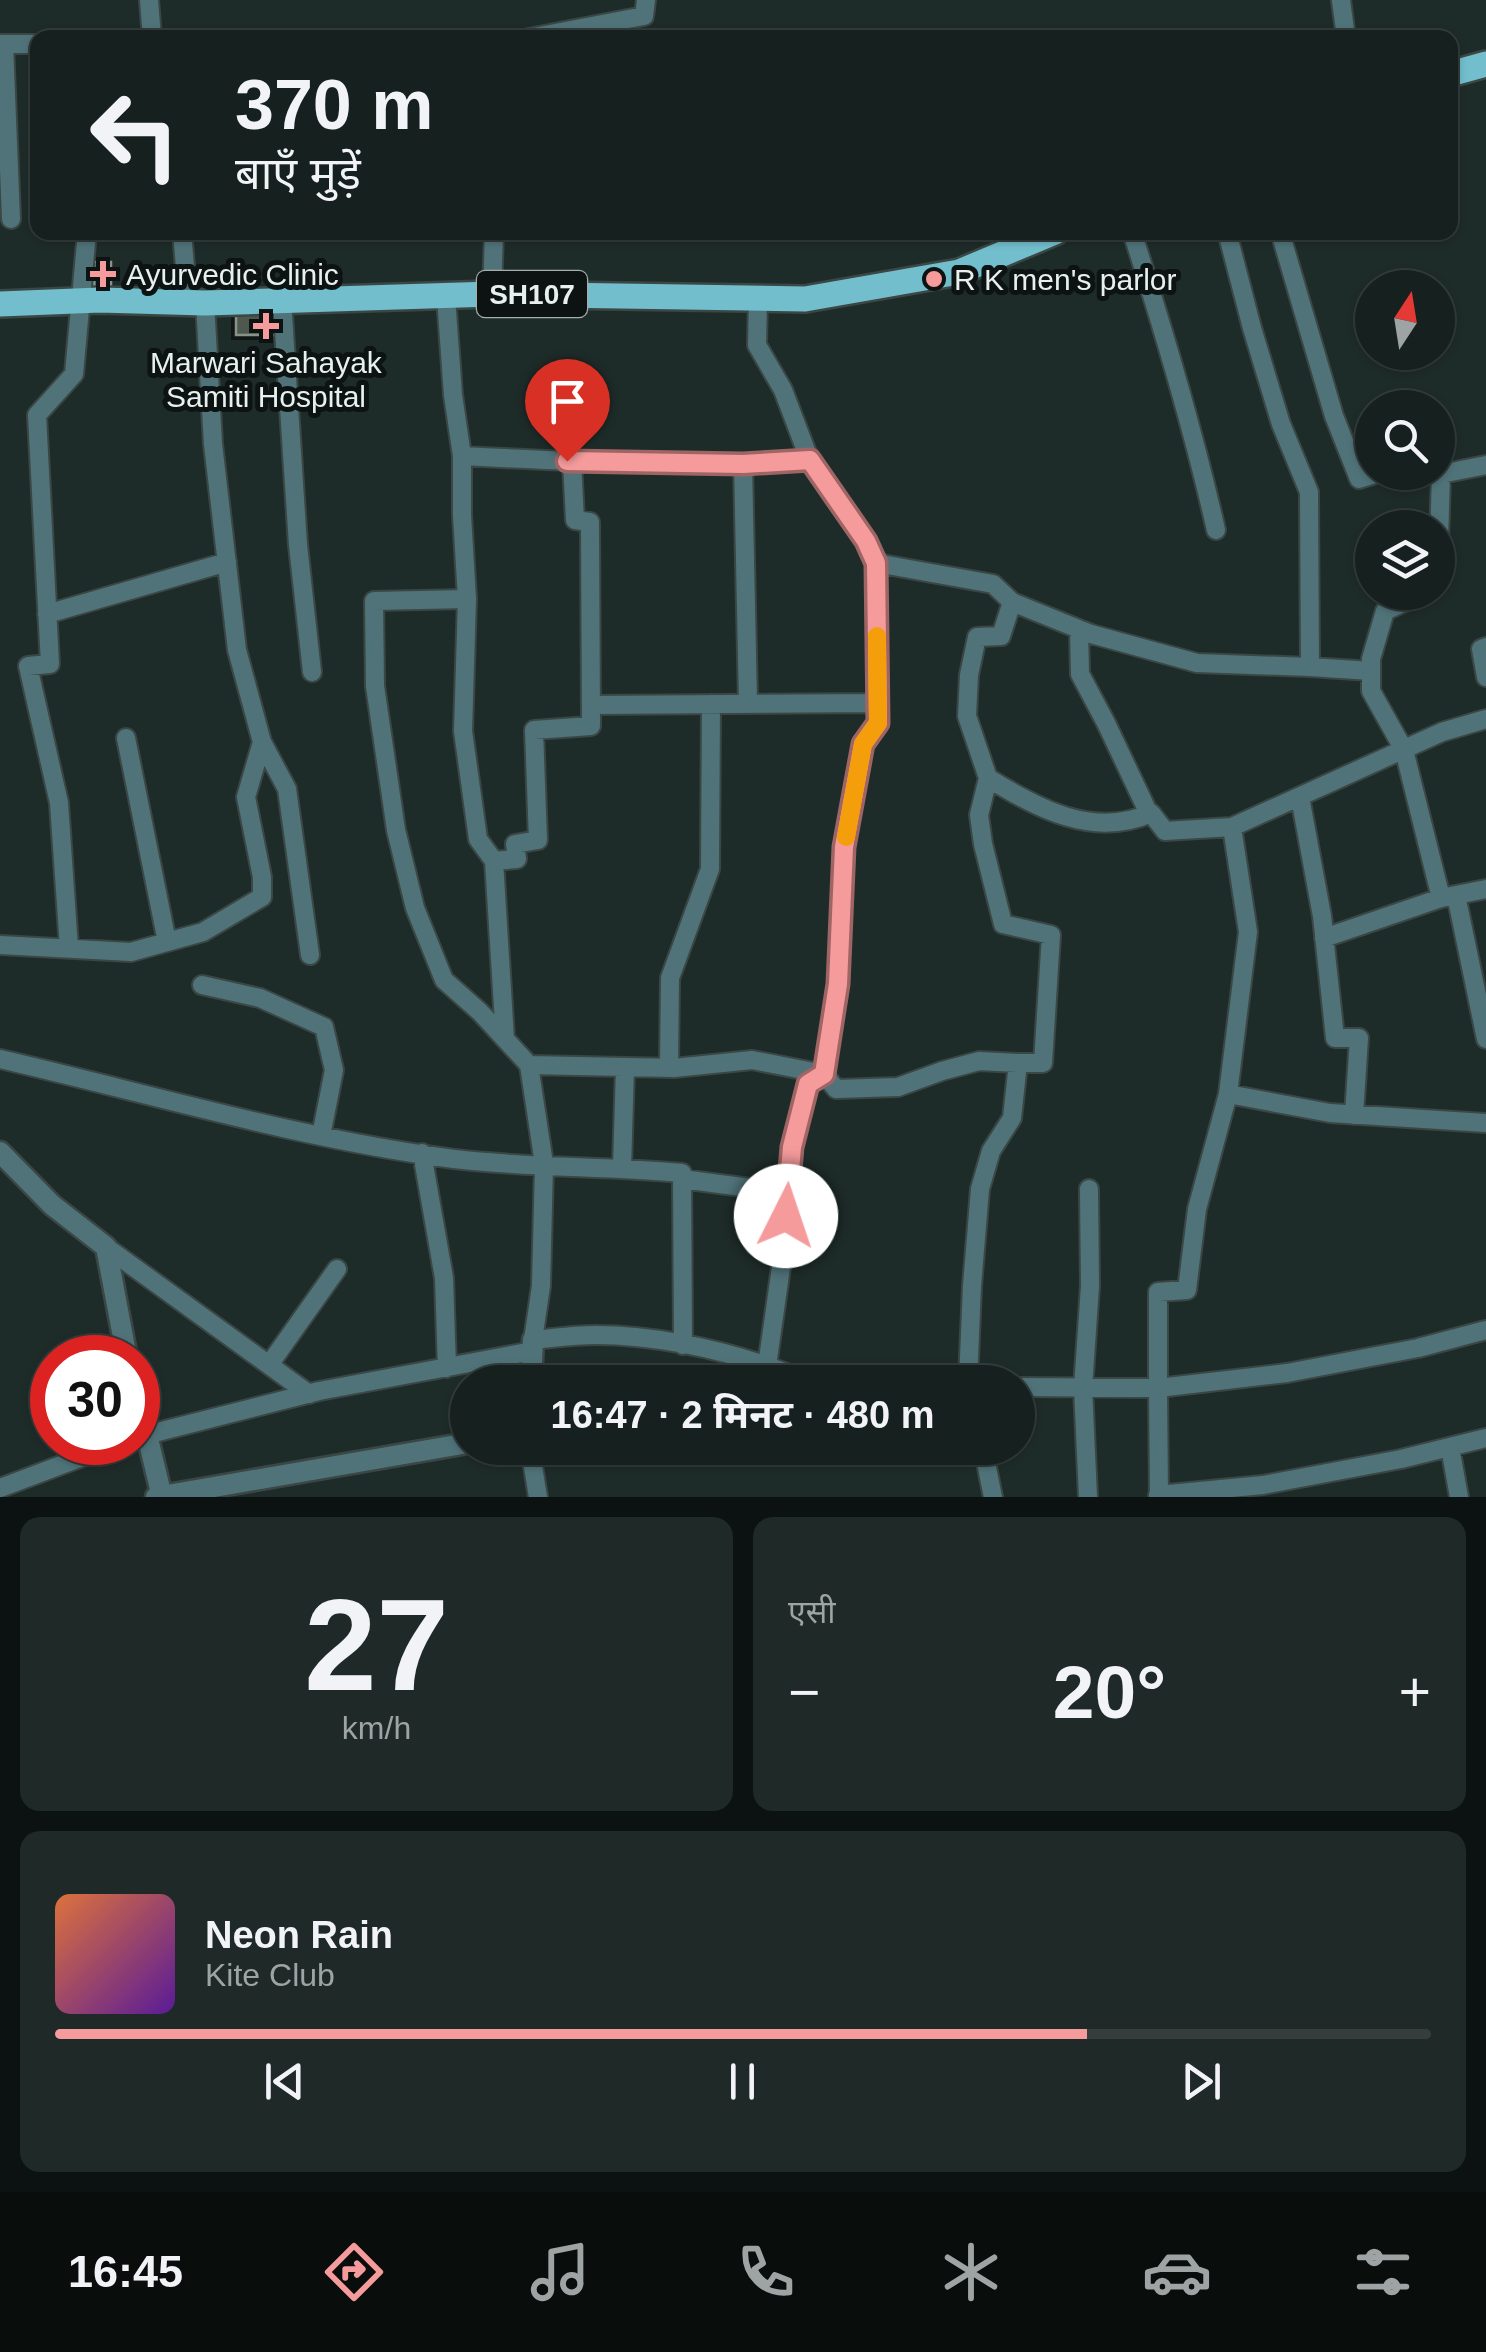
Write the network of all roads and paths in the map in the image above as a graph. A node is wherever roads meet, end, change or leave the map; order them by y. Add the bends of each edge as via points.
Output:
1 (149, 0) edge
2 (646, 0) edge
3 (1340, 0) edge
4 (147, 30) edge
5 (571, 30) edge
6 (1345, 30) edge
7 (2, 44) edge
8 (30, 44) edge
9 (1486, 64) edge
10 (1458, 72) edge
11 (11, 218) dead end
12 (86, 240) edge
13 (184, 240) edge
14 (494, 240) edge
15 (1036, 240) edge
16 (1135, 240) edge
17 (1229, 240) edge
18 (1282, 240) edge
19 (492, 294) junction
20 (446, 297) junction
21 (758, 298) junction
22 (80, 300) junction
23 (282, 300) junction
24 (196, 302) junction
25 (0, 304) edge
26 (462, 456) junction
27 (810, 460) junction
28 (572, 461) junction
29 (743, 464) junction
30 (1486, 465) edge
31 (1355, 469) edge
32 (1455, 470) edge
33 (1216, 530) dead end
34 (227, 562) junction
35 (876, 563) junction
36 (468, 598) junction
37 (1012, 602) junction
38 (1390, 610) edge
39 (47, 614) junction
40 (1079, 629) junction
41 (1486, 647) edge
42 (1310, 667) junction
43 (1371, 671) junction
44 (312, 672) dead end
45 (1486, 676) edge
46 (878, 703) junction
47 (711, 704) junction
48 (748, 704) junction
49 (590, 705) junction
50 (1486, 719) edge
51 (126, 738) dead end
52 (262, 742) junction
53 (1404, 750) junction
54 (988, 778) junction
55 (1300, 797) junction
56 (1149, 814) junction
57 (1232, 827) junction
58 (494, 861) junction
59 (1486, 889) edge
60 (1449, 897) junction
61 (1324, 938) junction
62 (166, 942) junction
63 (0, 945) edge
64 (69, 948) junction
65 (310, 955) dead end
66 (202, 985) dead end
67 (505, 1039) junction
68 (1486, 1040) edge
69 (0, 1059) edge
70 (1018, 1062) junction
71 (529, 1065) junction
72 (625, 1067) junction
73 (669, 1068) junction
74 (824, 1074) junction
75 (1228, 1094) junction
76 (1354, 1115) junction
77 (1486, 1123) edge
78 (321, 1136) junction
79 (0, 1152) edge
80 (422, 1154) junction
81 (544, 1164) junction
82 (622, 1168) junction
83 (682, 1180) junction
84 (1088, 1190) dead end
85 (788, 1192) junction
86 (106, 1247) junction
87 (337, 1269) dead end
88 (1486, 1330) edge
89 (123, 1335) edge
90 (533, 1345) junction
91 (683, 1345) junction
92 (269, 1364) junction
93 (532, 1365) edge
94 (765, 1365) edge
95 (768, 1365) edge
96 (969, 1365) edge
97 (447, 1368) junction
98 (1035, 1387) edge
99 (1083, 1388) junction
100 (1158, 1388) junction
101 (309, 1394) junction
102 (160, 1431) edge
103 (1486, 1438) edge
104 (450, 1446) edge
105 (1450, 1447) junction
106 (61, 1465) edge
107 (151, 1465) edge
108 (533, 1465) edge
109 (985, 1465) edge
110 (0, 1488) edge
111 (160, 1496) edge
112 (1158, 1496) edge
113 (538, 1497) edge
114 (992, 1497) edge
115 (1088, 1497) edge
116 (1459, 1497) edge

1 - 4 street
2 - 5 street via 644,16
3 - 6 street
7 - 8 street
7 - 11 street
9 - 10 main road
12 - 22 street
13 - 24 street
14 - 19 street
15 - 21 main road, SH107 via 959,272 805,299
16 - 33 street
17 - 42 street via 1275,404 1309,492
18 - 31 street
19 - 20 main road, SH107
19 - 21 main road, SH107
20 - 23 main road, SH107
20 - 26 street
21 - 27 street via 757,345
22 - 24 main road, SH107
22 - 25 main road, SH107
22 - 39 street via 74,374 37,415
23 - 24 main road, SH107
23 - 44 street
24 - 34 street
26 - 28 street
26 - 36 street
27 - 29 street
27 - 35 street
28 - 29 street
28 - 49 street via 575,520 590,522
29 - 48 street
30 - 32 street
34 - 39 street
34 - 52 street via 237,650
35 - 37 street via 993,584
35 - 46 street
36 - 58 street via 463,731 478,840
36 - 67 street via 374,601 374,686 415,908 444,980
37 - 40 street
37 - 54 street via 1001,636 977,637 969,675 968,716
38 - 43 street
39 - 64 street via 50,664 28,666 59,803
40 - 42 street via 1197,664
40 - 56 street via 1080,674
41 - 45 street
42 - 43 street
43 - 53 street via 1371,690
46 - 48 street
46 - 74 street via 878,723 863,744 844,847 838,984
47 - 48 street
47 - 49 street
47 - 73 street via 710,870 670,978
49 - 58 street via 591,726 534,730 538,840 515,844 516,859
50 - 53 street
51 - 62 street
52 - 62 street via 246,798 262,898 204,932
52 - 65 street via 286,789
53 - 55 street
53 - 60 street
54 - 56 street via 1052,813 1104,824
54 - 70 street via 979,814 1003,924 1051,935 1043,1063
55 - 57 street
55 - 61 street
56 - 57 street via 1165,831
57 - 75 street via 1248,932
58 - 67 street
59 - 60 street
60 - 61 street
60 - 68 street
61 - 76 street via 1335,1038 1359,1038
62 - 64 street via 131,952
63 - 64 street
66 - 78 street via 260,998 324,1027 334,1070
67 - 71 street
69 - 78 street
70 - 74 street via 978,1060 898,1088 836,1089
70 - 96 street via 1012,1118 991,1151 980,1190
71 - 72 street
71 - 81 street
72 - 73 street
72 - 82 street
73 - 74 street via 752,1060
74 - 85 street via 808,1084
75 - 76 street
75 - 100 street via 1197,1209 1187,1290 1158,1292
76 - 77 street
78 - 80 street
79 - 86 street
80 - 81 street
80 - 97 street via 444,1278
81 - 82 street
81 - 90 street
82 - 83 street via 682,1172
83 - 85 street
83 - 91 street
84 - 99 street
85 - 95 street
86 - 89 street
86 - 92 street
87 - 92 street
88 - 100 street via 1287,1373
90 - 91 street via 596,1335
90 - 93 street
90 - 97 street
91 - 94 street
92 - 101 street
97 - 101 street
98 - 99 street
99 - 100 street
99 - 115 street
100 - 112 street
101 - 102 street
103 - 105 street
104 - 111 street
105 - 112 street via 1263,1485
105 - 116 street
106 - 110 street
107 - 111 street
108 - 113 street
109 - 114 street

